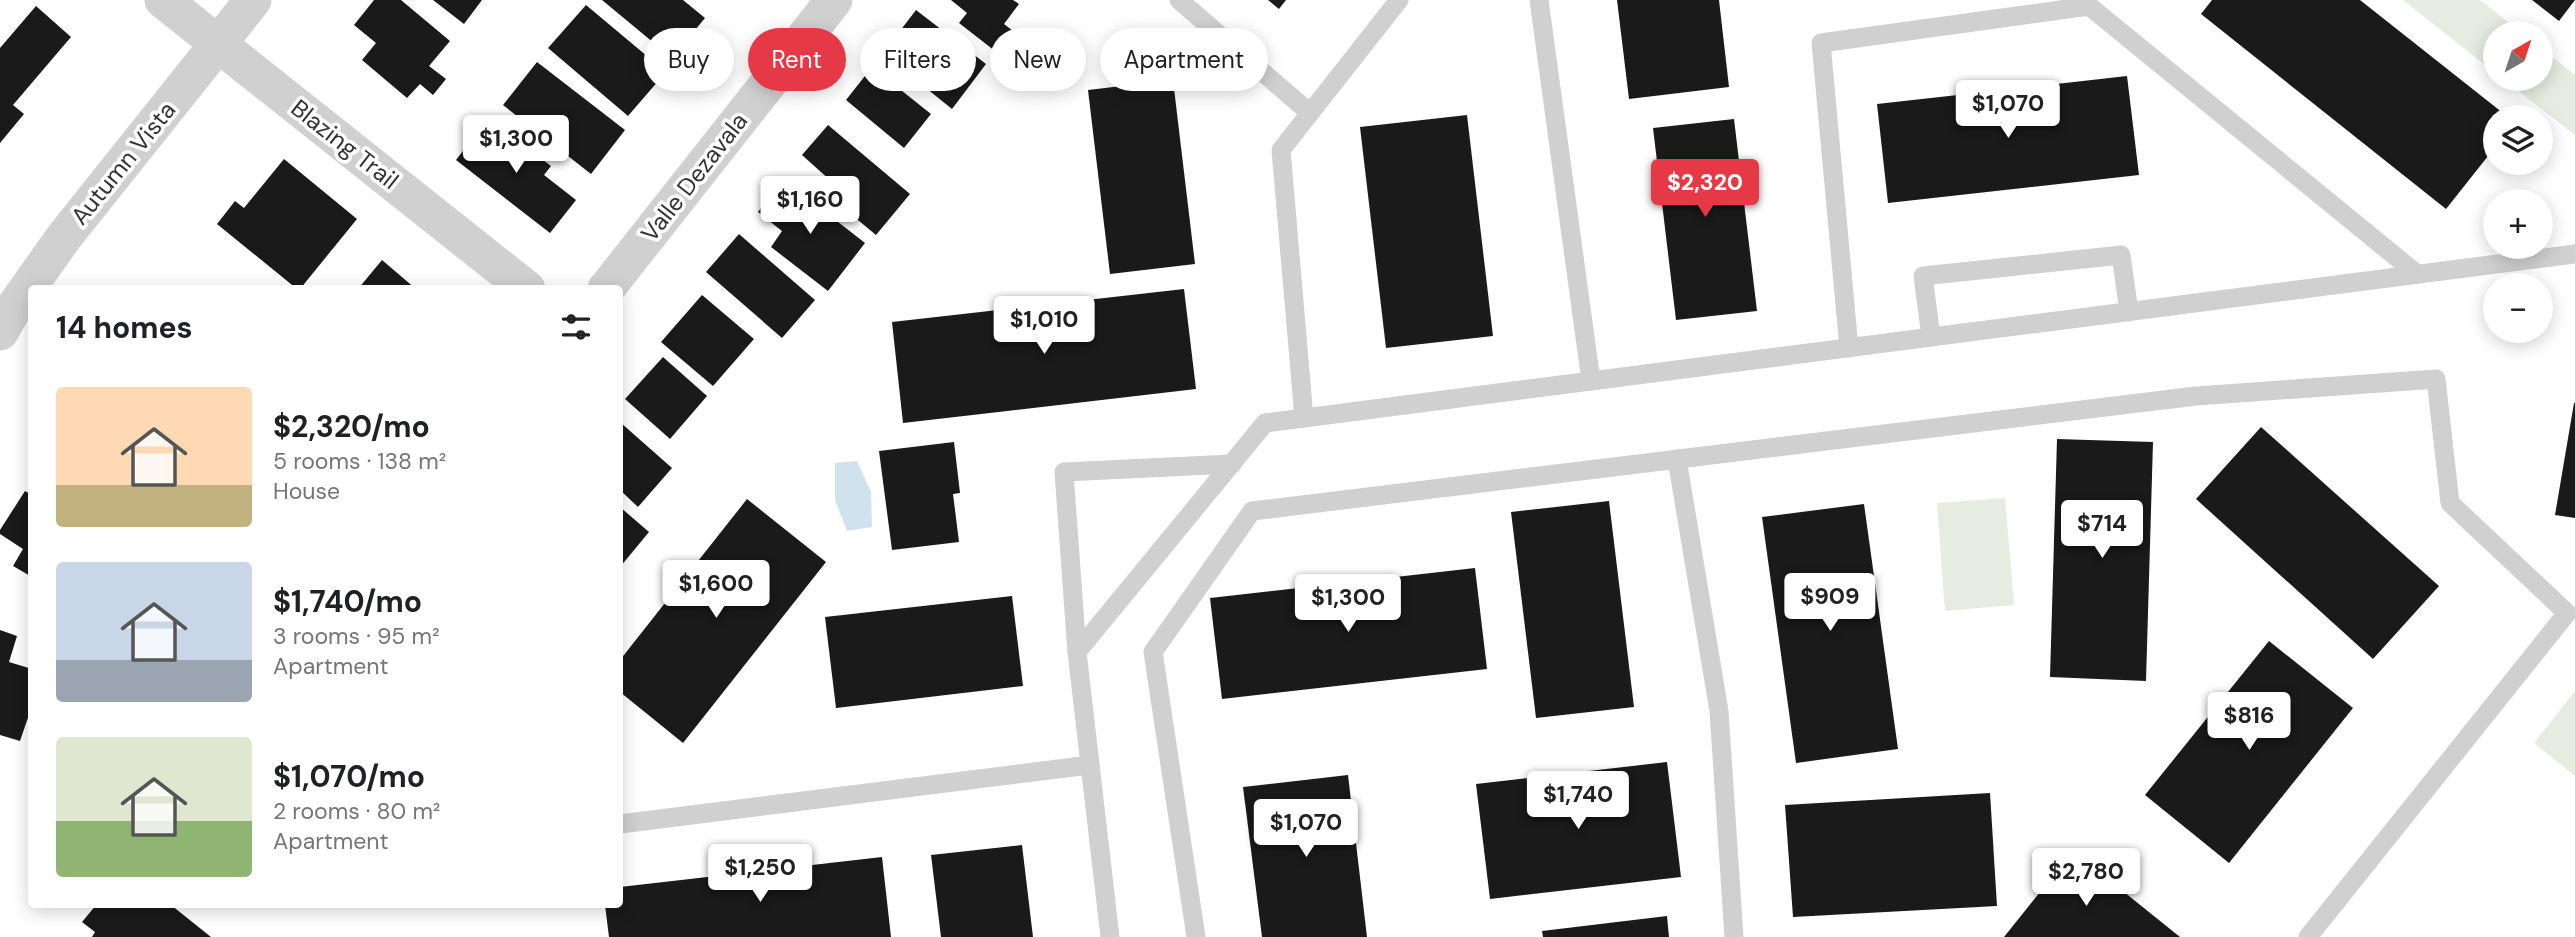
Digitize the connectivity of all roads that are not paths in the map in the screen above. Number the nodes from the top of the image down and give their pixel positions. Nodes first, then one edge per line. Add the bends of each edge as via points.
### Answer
1 (163, 0) edge
2 (253, 0) edge
3 (834, 0) edge
4 (1179, 0) edge
5 (1399, 0) edge
6 (1539, 0) edge
7 (2040, 6) edge
8 (218, 44) junction
9 (1310, 113) junction
10 (2575, 254) edge
11 (2417, 274) junction
12 (30, 285) edge
13 (522, 285) edge
14 (609, 285) edge
15 (28, 288) edge
16 (2129, 312) junction
17 (0, 332) edge
18 (1931, 337) junction
19 (1849, 348) junction
20 (1591, 381) junction
21 (1304, 418) junction
22 (1677, 459) junction
23 (1232, 464) junction
24 (1077, 652) junction
25 (1090, 765) junction
26 (623, 824) edge
27 (1110, 937) edge
28 (1196, 937) edge
29 (1734, 937) edge
30 (2308, 937) edge

1 - 8 street, Blazing Trail
2 - 8 street, Autumn Vista
3 - 14 street, Valle Dezavala
4 - 9 lane
5 - 9 lane
6 - 20 lane
7 - 11 lane via 2089,6
7 - 19 lane via 1821,43
8 - 12 street, Autumn Vista
8 - 13 street, Blazing Trail
9 - 21 lane via 1281,150
10 - 11 lane
11 - 16 lane
15 - 17 street, Autumn Vista
16 - 18 lane
16 - 18 lane via 2121,255 1923,276
18 - 19 lane
19 - 20 lane
20 - 21 lane
21 - 23 lane via 1265,423
22 - 28 lane via 1252,511 1153,652
22 - 29 lane via 1719,711
22 - 30 lane via 2196,396 2436,379 2450,503 2567,613
23 - 24 lane
23 - 24 lane via 1064,472
24 - 25 lane
25 - 26 lane
25 - 27 lane

